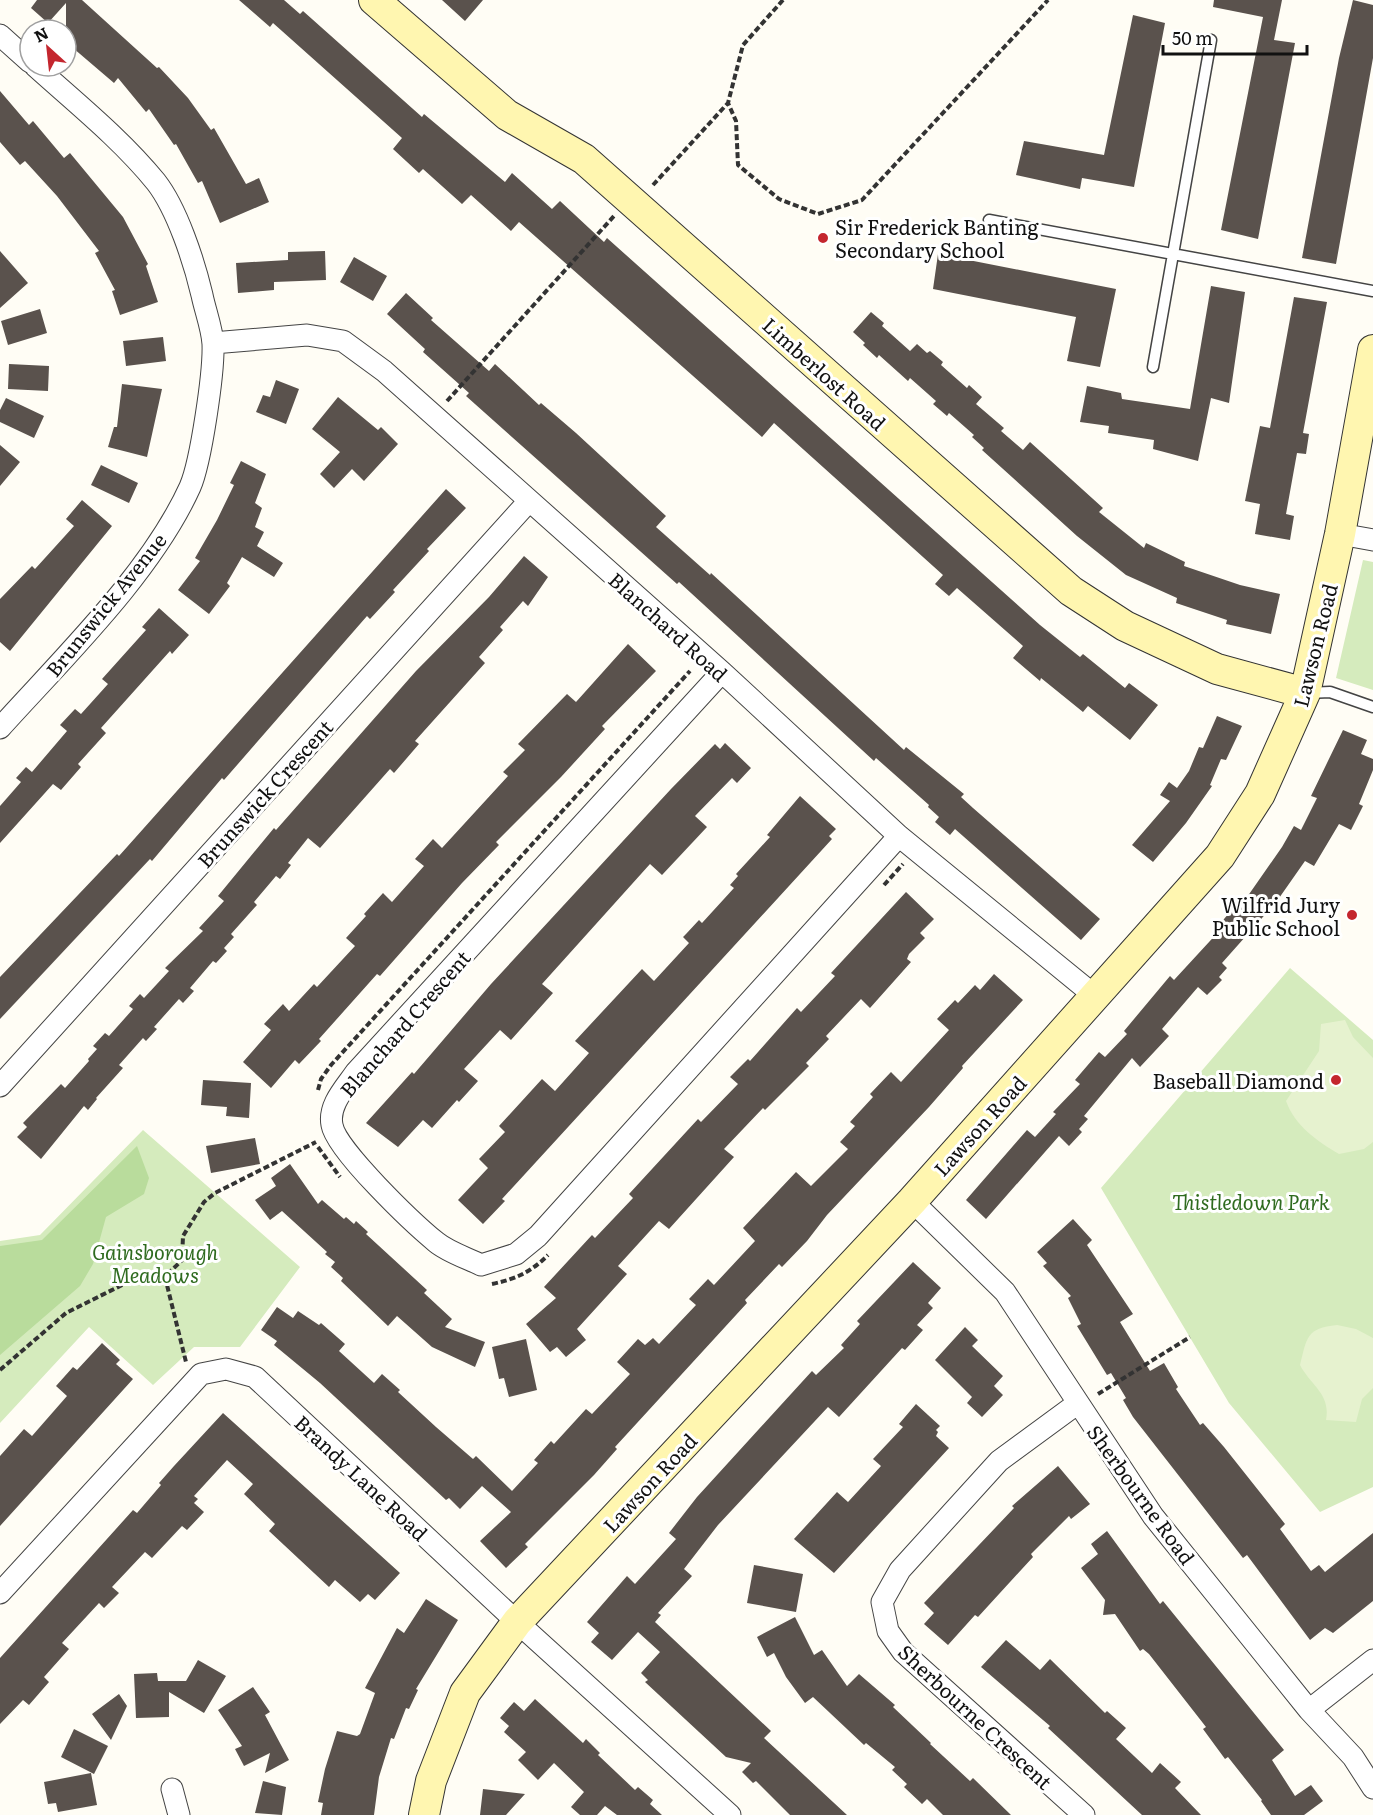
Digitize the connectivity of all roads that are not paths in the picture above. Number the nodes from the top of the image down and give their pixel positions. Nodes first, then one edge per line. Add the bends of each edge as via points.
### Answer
1 (385, 6) edge
2 (2, 39) edge
3 (1211, 40) dead end
4 (18, 52) edge
5 (48, 78) edge
6 (989, 220) dead end
7 (1172, 254) junction
8 (1373, 291) edge
9 (213, 343) junction
10 (1373, 350) edge
11 (1153, 367) dead end
12 (529, 501) junction
13 (1340, 534) junction
14 (1373, 540) edge
15 (722, 672) junction
16 (1305, 693) junction
17 (1373, 707) edge
18 (0, 728) edge
19 (899, 836) junction
20 (1095, 996) junction
21 (0, 1086) edge
22 (912, 1201) junction
23 (1078, 1403) junction
24 (0, 1593) edge
25 (517, 1622) junction
26 (1373, 1660) edge
27 (1309, 1710) junction
28 (1373, 1788) edge
29 (172, 1789) dead end
30 (179, 1815) edge
31 (424, 1815) edge
32 (730, 1815) edge
33 (1084, 1815) edge

1 - 16 street, Limberlost Road via 507,115 584,159 1071,591 1125,626 1217,669
2 - 4 street
3 - 7 lane
5 - 9 street, Brunswick Avenue via 124,147 157,184 180,229 199,282
6 - 7 lane
7 - 8 lane
7 - 11 lane
9 - 12 street, Blanchard Road via 307,335 344,341 384,371
9 - 18 street, Brunswick Avenue via 201,442 191,485 157,546
10 - 13 street, Lawson Road
12 - 15 street, Blanchard Road
12 - 21 street, Brunswick Crescent
13 - 14 street
13 - 16 street, Lawson Road
15 - 19 street, Blanchard Road
15 - 19 street, Blanchard Crescent via 356,1072 333,1106 332,1125 339,1142 437,1243 482,1265 516,1254 538,1236
16 - 17 lane via 1330,692
16 - 20 street, Lawson Road via 1260,794 1220,856
19 - 20 street, Blanchard Road
20 - 22 street, Lawson Road
22 - 23 street, Sherbourne Road via 1005,1292
22 - 25 street, Lawson Road
23 - 27 street, Sherbourne Road via 1153,1516
23 - 33 street, Sherbourne Crescent via 999,1461 900,1570 882,1602 888,1631 903,1653
24 - 25 street, Brandy Lane Road via 201,1374 226,1369 255,1377
25 - 31 street, Lawson Road via 465,1693 430,1781
25 - 32 street, Brandy Lane Road
26 - 27 street
27 - 28 street, Sherbourne Road via 1353,1757
29 - 30 street

